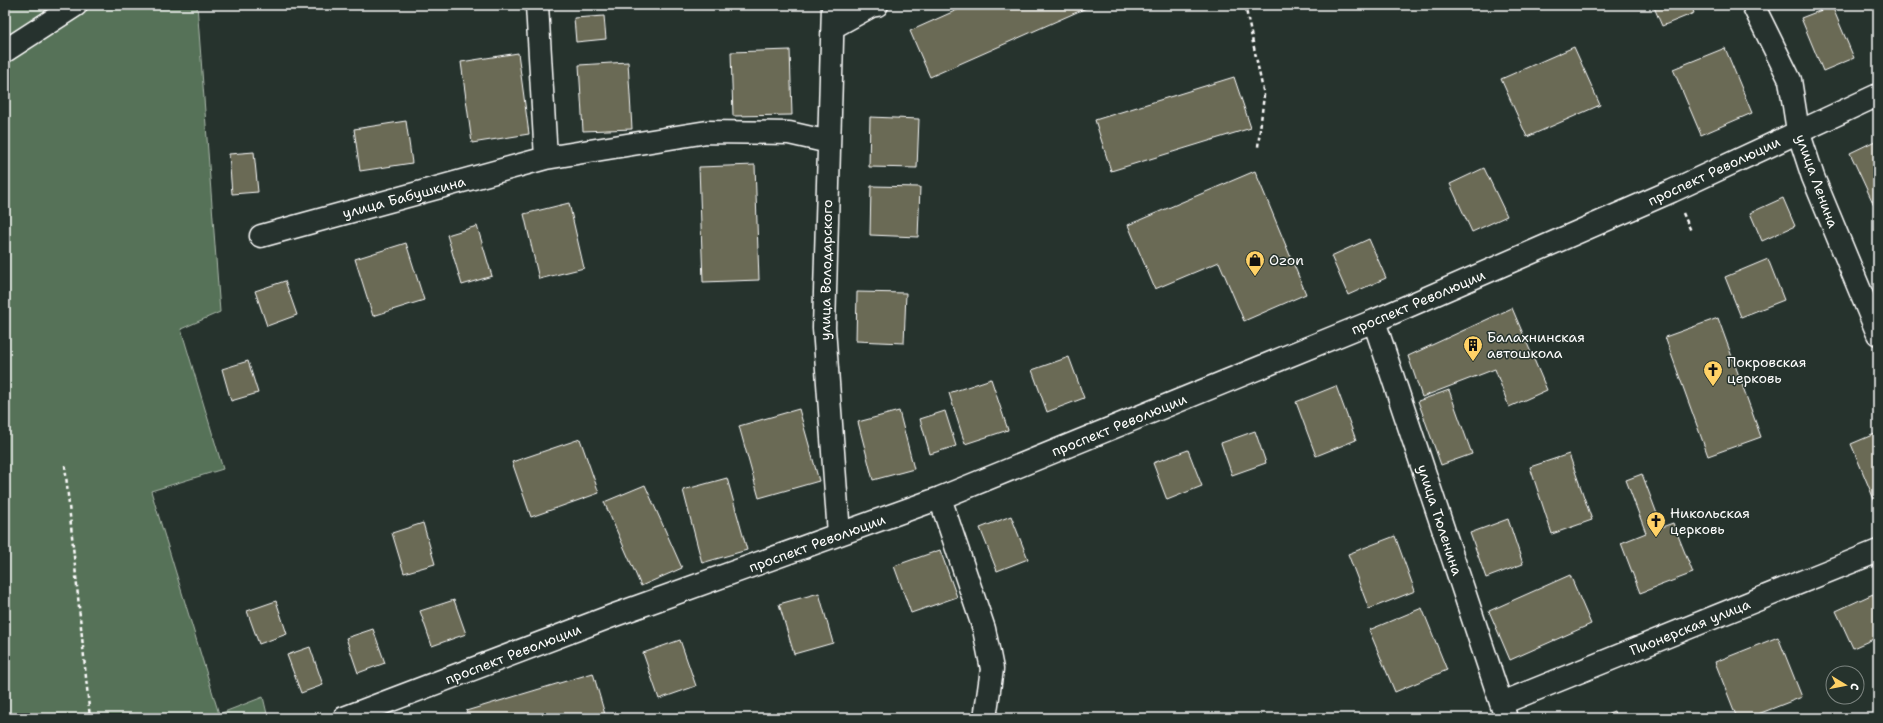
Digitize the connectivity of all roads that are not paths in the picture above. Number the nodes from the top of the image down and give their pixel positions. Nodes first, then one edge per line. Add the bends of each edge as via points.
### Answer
1 (76, 5) edge
2 (537, 5) edge
3 (834, 5) edge
4 (877, 5) edge
5 (1753, 5) edge
6 (833, 27) junction
7 (5, 51) edge
8 (1878, 95) edge
9 (1798, 131) junction
10 (829, 142) junction
11 (546, 158) junction
12 (261, 236) dead end
13 (1374, 321) junction
14 (1878, 334) edge
15 (940, 498) junction
16 (839, 534) junction
17 (1878, 551) edge
18 (1504, 710) edge
19 (344, 718) edge
20 (985, 718) edge

1 - 7 street
2 - 11 street
3 - 6 street, улица Володарского
4 - 6 street
5 - 9 street, улица Ленина via 1790,80
6 - 10 street, улица Володарского
8 - 9 street, проспект Революции
9 - 13 street, проспект Революции via 1590,228
9 - 14 street, улица Ленина via 1813,177
10 - 11 street, улица Бабушкина via 789,133 707,132
10 - 16 street, улица Володарского via 824,328
11 - 12 street, улица Бабушкина
13 - 15 street, проспект Революции
13 - 18 street, улица Тюленина
15 - 16 street, проспект Революции
15 - 20 street via 984,629 992,669
16 - 19 street, проспект Революции via 612,616
17 - 18 street, Пионерская улица

